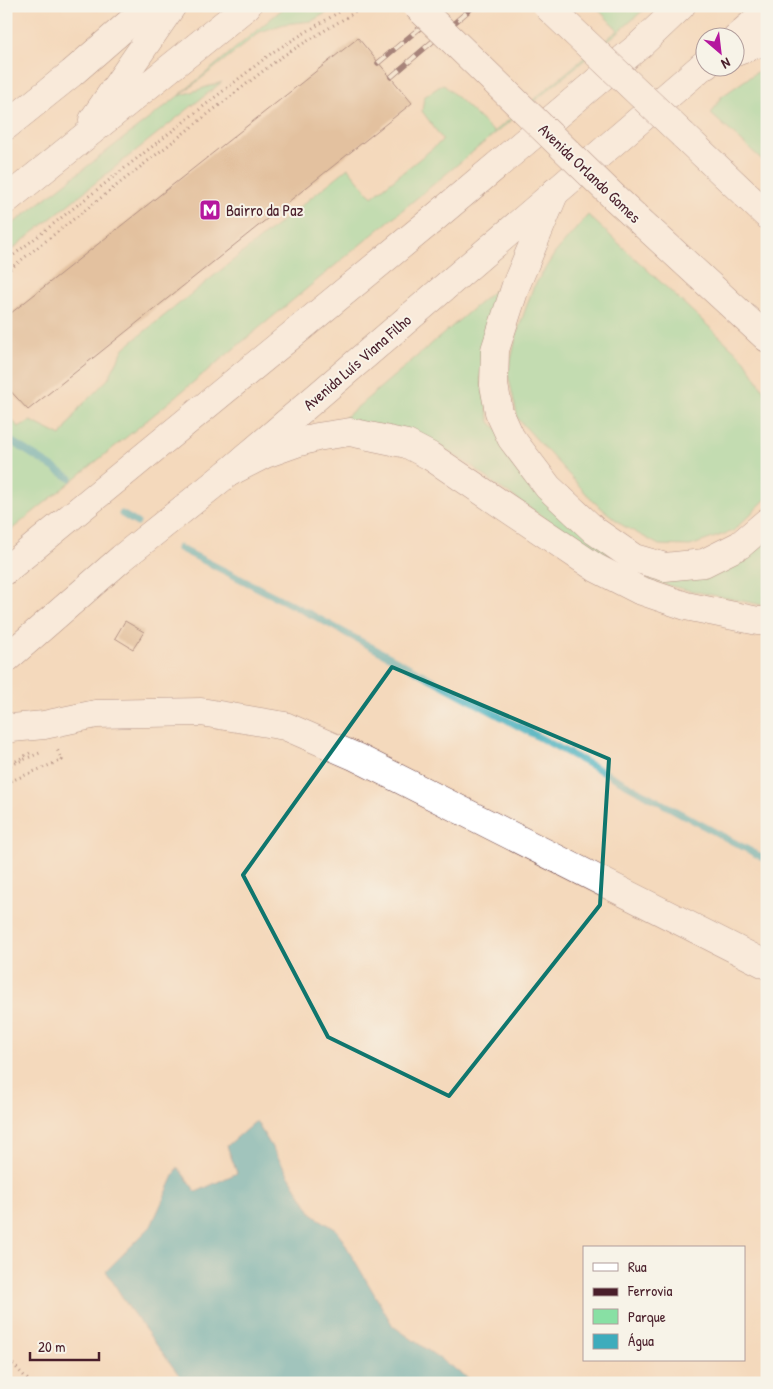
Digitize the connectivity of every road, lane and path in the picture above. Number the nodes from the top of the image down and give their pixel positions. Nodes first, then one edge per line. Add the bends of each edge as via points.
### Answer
1 (149, 6) edge
2 (172, 6) edge
3 (247, 6) edge
4 (349, 6) edge
5 (365, 6) edge
6 (417, 6) edge
7 (547, 6) edge
8 (681, 6) edge
9 (767, 11) edge
10 (746, 29) edge
11 (767, 40) edge
12 (746, 48) edge
13 (696, 72) edge
14 (6, 126) edge
15 (74, 146) junction
16 (555, 192) junction
17 (6, 200) edge
18 (767, 215) edge
19 (6, 261) edge
20 (6, 272) edge
21 (716, 291) junction
22 (767, 338) edge
23 (767, 359) edge
24 (224, 476) junction
25 (767, 522) edge
26 (6, 570) edge
27 (767, 621) edge
28 (6, 658) edge
29 (6, 726) edge
30 (38, 749) dead end
31 (6, 766) edge
32 (6, 783) edge
33 (767, 965) edge
34 (6, 1357) edge
35 (30, 1383) edge

1 - 14 main road
2 - 15 main road
3 - 15 main road
4 - 19 path via 273,52
5 - 20 path via 281,57
6 - 21 main road, Avenida Orlando Gomes, bridge
7 - 18 main road, bridge
8 - 26 main road via 640,45
9 - 10 main road
11 - 12 main road
13 - 16 main road, Avenida Luís Viana Filho
15 - 17 main road
16 - 24 main road, Avenida Luís Viana Filho
16 - 25 main road via 516,286 495,350 494,385 500,412 511,438 548,487 594,531 634,558 665,567 704,562 740,545
21 - 22 main road, Avenida Orlando Gomes
21 - 23 main road
24 - 27 main road via 265,454 317,437 350,432 407,444 430,456 596,568 639,590 686,606
24 - 28 main road, Avenida Luís Viana Filho
29 - 33 main road via 44,724 96,714 200,712 285,726 356,757
30 - 31 path
31 - 32 path via 56,746 62,760
34 - 35 path

